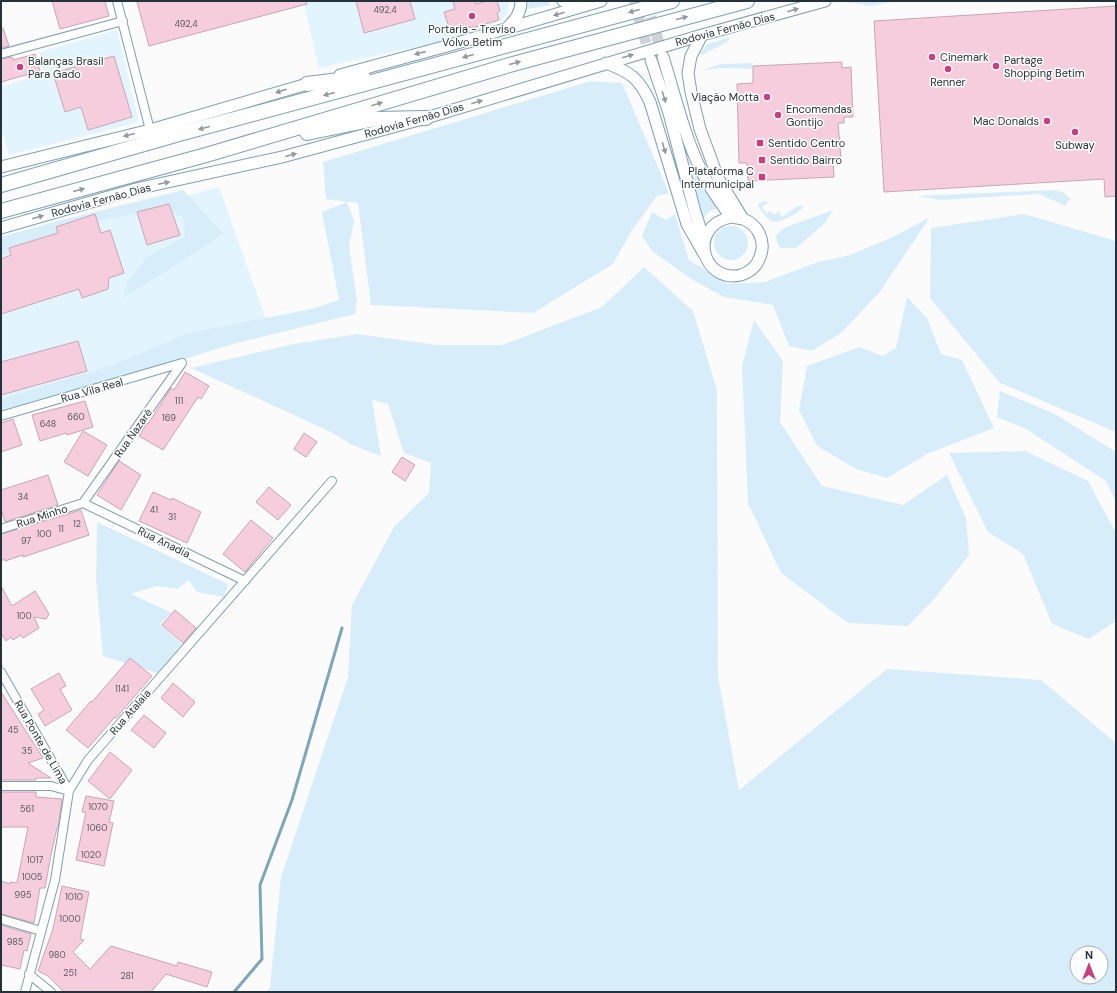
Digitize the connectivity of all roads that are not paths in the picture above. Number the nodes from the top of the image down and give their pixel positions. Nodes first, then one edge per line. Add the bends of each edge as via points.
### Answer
1 (117, 1) edge
2 (521, 1) edge
3 (563, 1) edge
4 (672, 1) edge
5 (747, 1) edge
6 (825, 1) edge
7 (599, 2) edge
8 (123, 21) junction
9 (506, 29) junction
10 (702, 35) junction
11 (1, 54) edge
12 (663, 57) tunnel mouth
13 (651, 60) tunnel mouth
14 (606, 63) junction
15 (411, 72) junction
16 (307, 84) junction
17 (426, 118) junction
18 (150, 130) junction
19 (202, 156) junction
20 (1, 167) edge
21 (1, 185) edge
22 (1, 211) edge
23 (737, 218) junction
24 (1, 228) edge
25 (704, 240) junction
26 (705, 256) junction
27 (182, 363) joint
28 (1, 416) edge
29 (332, 481) dead end
30 (83, 503) junction
31 (1, 529) edge
32 (245, 581) junction
33 (1, 672) edge
34 (1, 786) edge
35 (69, 791) junction
36 (1, 919) edge
37 (41, 931) junction
38 (29, 974) junction
39 (25, 992) edge
40 (50, 992) edge

1 - 8 street
2 - 9 main road via 516,19
3 - 7 main road
4 -> 15 highway
19 -> 5 highway, Rodovia Fernão Dias via 513,64
10 -> 6 main road, Rodovia Fernão Dias
7 -> 9 main road
8 - 11 street
8 - 18 street
9 -> 16 main road
14 -> 10 main road, Rodovia Fernão Dias
10 - 23 main road via 691,56 688,73 692,98 718,178
12 - 23 main road via 700,168 714,194
13 -> 25 main road via 669,113
17 -> 14 main road, Rodovia Fernão Dias
14 -> 26 main road via 632,75 645,90 687,224
15 - 16 highway
15 -> 21 highway
16 -> 18 main road
17 - 19 highway via 375,119
24 -> 17 main road, Rodovia Fernão Dias via 136,189 282,157
18 -> 20 main road
22 -> 19 highway, Rodovia Fernão Dias
23 - 25 main road via 722,219 714,224
23 - 26 main road via 754,226 762,240 760,258 751,270 736,276 726,275 710,265
25 - 26 main road
27 - 28 street, Rua Vila Real
27 - 30 street, Rua Nazaré
29 - 32 street, Rua Atalaia
30 - 31 street, Rua Minho
30 - 32 street, Rua Anadia
32 - 35 street, Rua Atalaia via 88,760
33 - 35 street, Rua Ponte de Lima
34 - 35 street via 51,786
35 - 37 street, Rua Atalaia via 55,880
36 - 37 street
37 - 38 street, Rua Atalaia
38 - 39 street, Rua Atalaia
38 - 40 street

